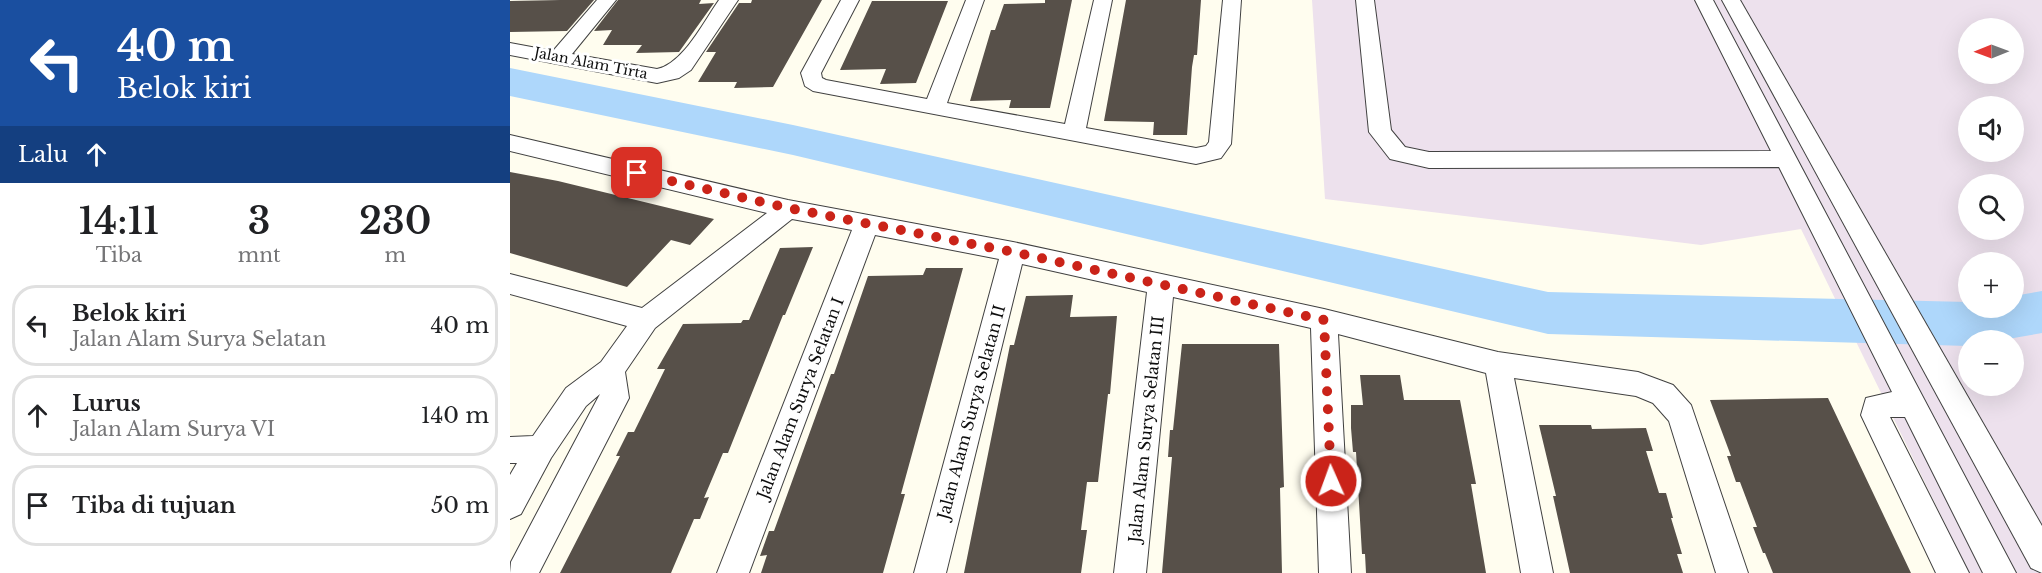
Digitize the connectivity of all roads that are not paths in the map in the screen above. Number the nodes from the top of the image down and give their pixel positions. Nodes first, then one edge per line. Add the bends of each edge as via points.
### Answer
1 (607, 0) edge
2 (729, 0) edge
3 (850, 0) edge
4 (975, 0) edge
5 (1103, 0) edge
6 (1232, 0) edge
7 (1365, 0) edge
8 (1704, 0) edge
9 (1731, 0) edge
10 (510, 49) edge
11 (560, 57) junction
12 (935, 107) junction
13 (1074, 133) junction
14 (510, 142) edge
15 (1785, 159) junction
16 (788, 208) junction
17 (867, 223) junction
18 (1013, 252) junction
19 (510, 284) edge
20 (1161, 285) junction
21 (646, 320) junction
22 (1324, 320) junction
23 (1498, 364) junction
24 (611, 370) junction
25 (1912, 405) junction
26 (540, 449) junction
27 (510, 450) edge
28 (510, 504) edge
29 (2042, 557) edge
30 (522, 573) edge
31 (733, 573) edge
32 (930, 573) edge
33 (1130, 573) edge
34 (1335, 573) edge
35 (1537, 573) edge
36 (1732, 573) edge
37 (1953, 573) edge
38 (2000, 573) edge

1 - 11 street
2 - 11 street, Jalan Alam Tirta via 684,65 672,73 657,76
3 - 12 street via 811,73 813,81 820,86
4 - 12 street
5 - 13 street
6 - 13 street via 1220,144 1214,152 1196,156
7 - 15 street via 1380,132 1398,153 1429,160
8 - 15 street
9 - 29 street
10 - 11 street, Jalan Alam Tirta
12 - 13 street
14 - 16 street
15 - 25 street
16 - 17 street
16 - 21 street
17 - 18 street
17 - 31 street, Jalan Alam Surya Selatan I
18 - 20 street
18 - 32 street, Jalan Alam Surya Selatan II
19 - 21 street
20 - 22 street
20 - 33 street, Jalan Alam Surya Selatan III
21 - 24 street
22 - 23 street
22 - 34 street
23 - 35 street
23 - 36 street via 1638,384 1663,394 1680,414
24 - 26 street via 576,397
24 - 30 street via 615,398
25 - 37 street via 1886,404 1876,407 1875,415
25 - 38 street
26 - 27 street
26 - 28 street

